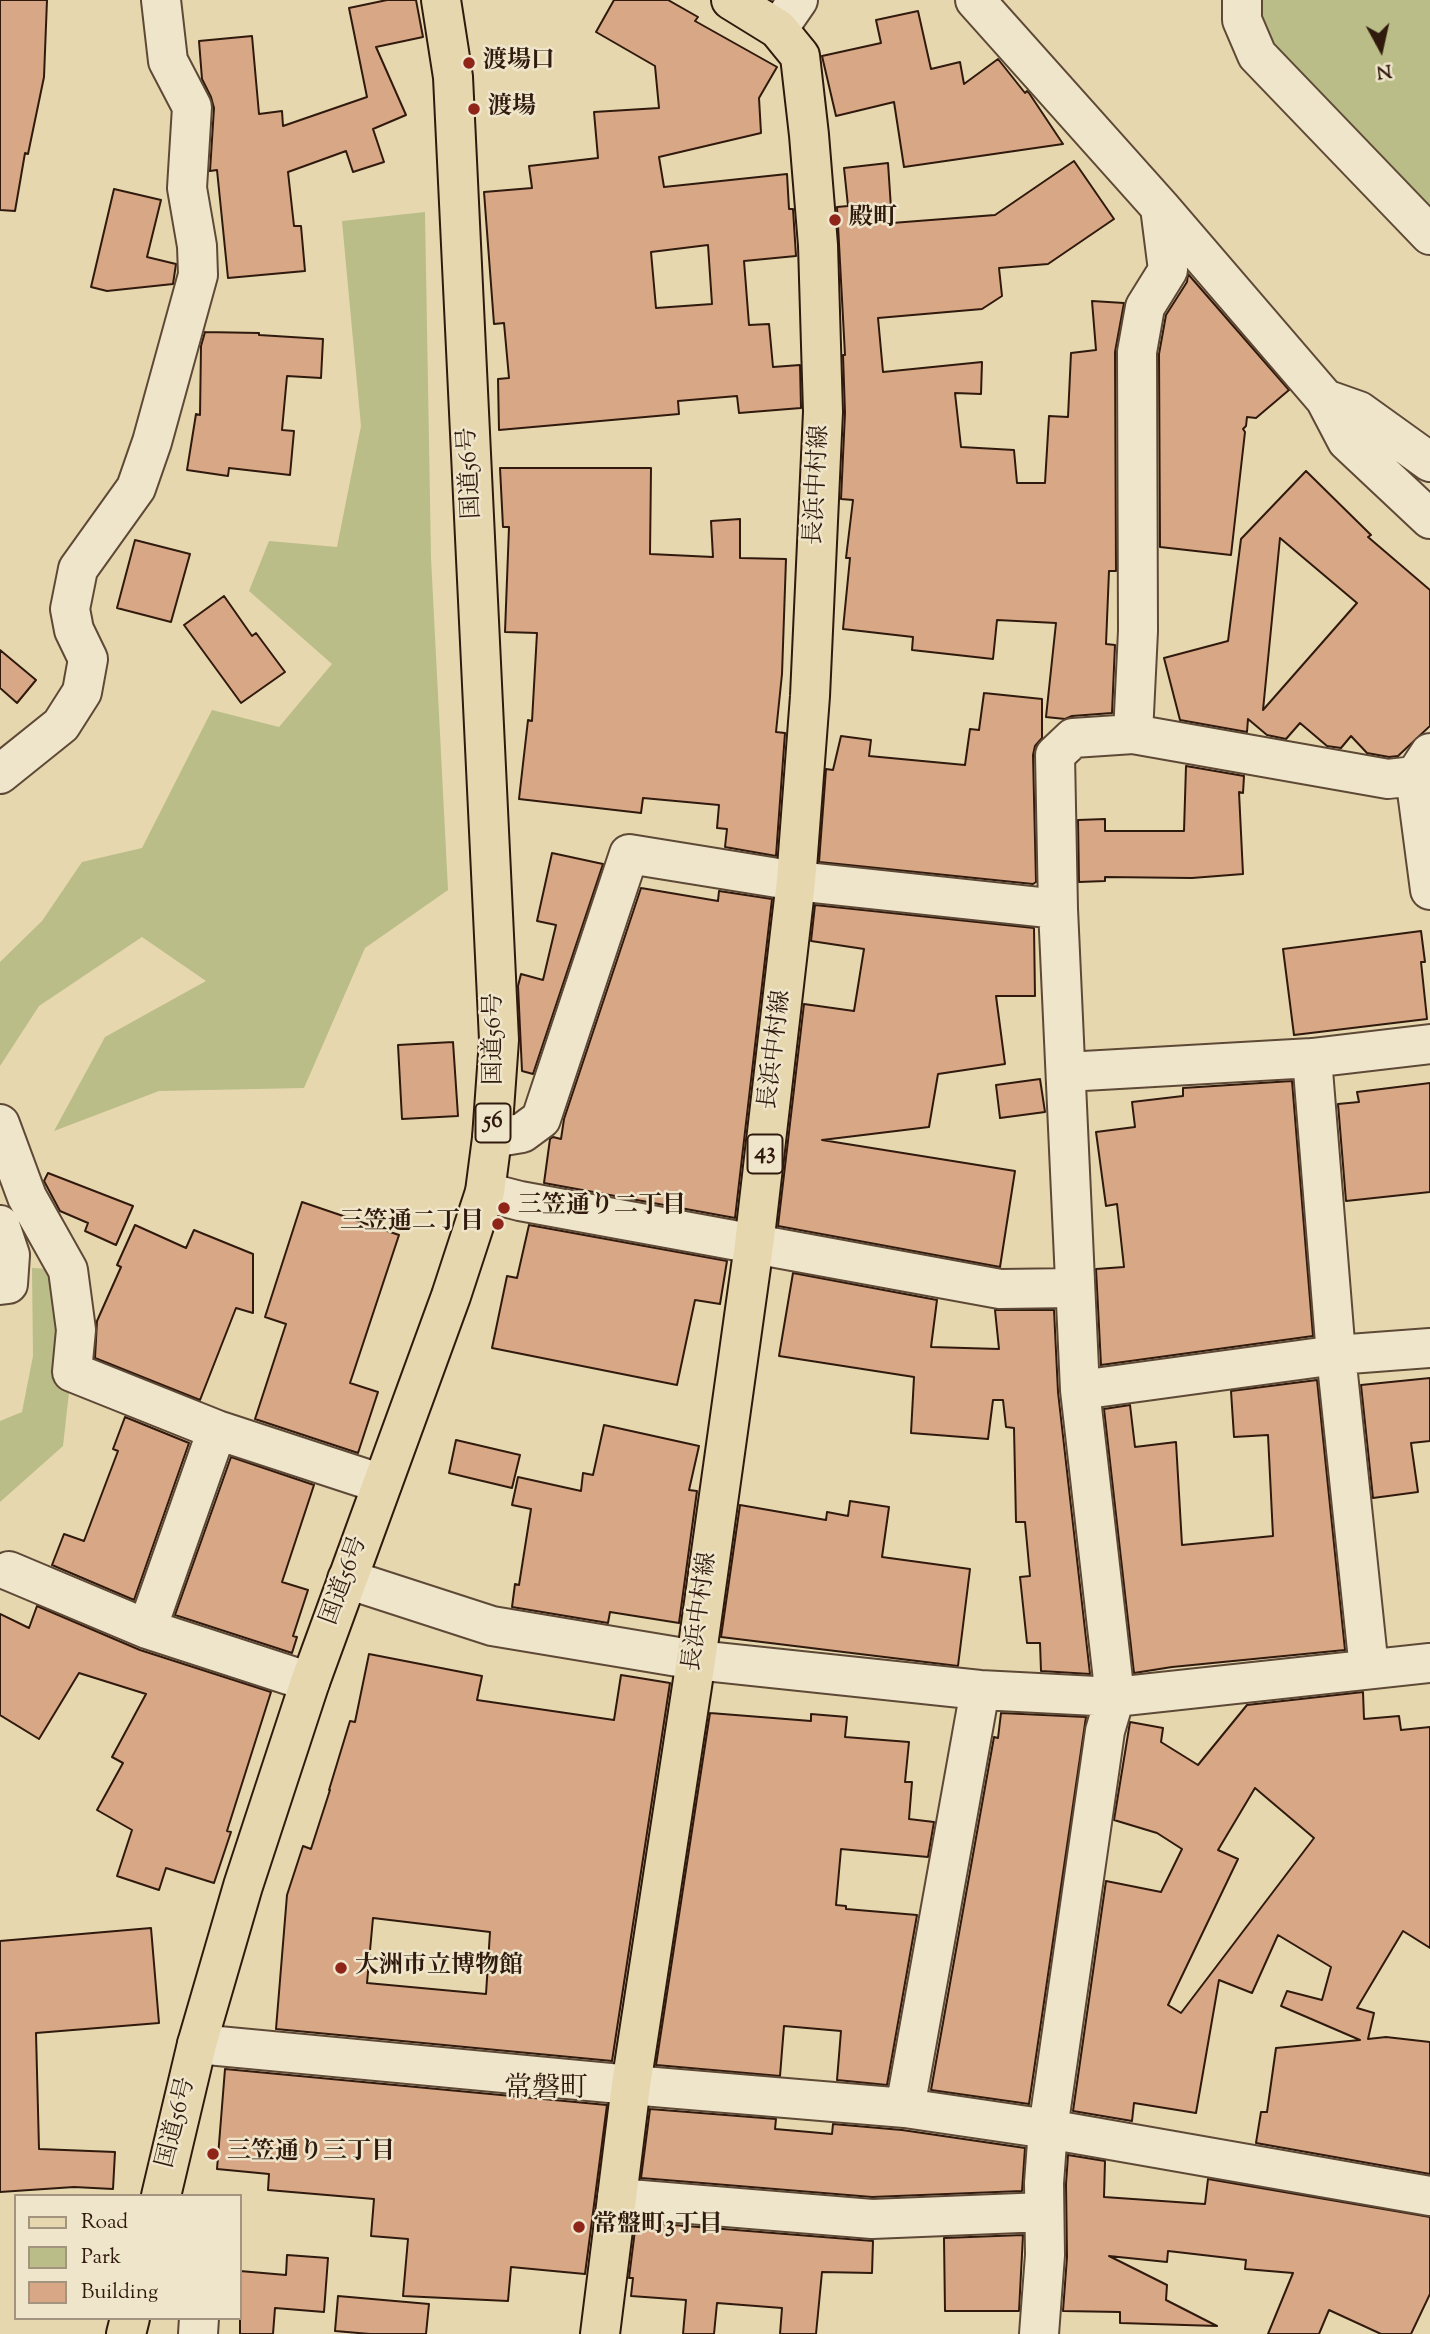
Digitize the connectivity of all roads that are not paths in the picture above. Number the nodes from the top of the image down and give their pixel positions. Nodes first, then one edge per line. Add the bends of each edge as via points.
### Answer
1 (161, 0) edge
2 (441, 0) edge
3 (731, 0) edge
4 (975, 0) edge
5 (1242, 0) edge
6 (788, 14) edge
7 (1160, 207) junction
8 (1430, 235) edge
9 (1325, 399) junction
10 (1430, 462) edge
11 (1430, 519) edge
12 (1133, 734) junction
13 (1422, 765) edge
14 (0, 774) edge
15 (796, 881) junction
16 (1430, 890) edge
17 (1058, 909) junction
18 (1430, 1044) edge
19 (1312, 1058) junction
20 (1066, 1072) junction
21 (0, 1124) edge
22 (492, 1138) junction
23 (485, 1192) junction
24 (0, 1225) edge
25 (754, 1245) junction
26 (0, 1285) edge
27 (1074, 1288) junction
28 (1430, 1349) edge
29 (1336, 1354) junction
30 (1080, 1390) junction
31 (216, 1430) junction
32 (382, 1484) junction
33 (9, 1571) dead end
34 (347, 1579) junction
35 (146, 1629) junction
36 (696, 1660) junction
37 (1430, 1663) edge
38 (1368, 1669) junction
39 (310, 1682) junction
40 (979, 1690) junction
41 (1115, 1697) junction
42 (197, 2044) junction
43 (631, 2085) junction
44 (905, 2108) junction
45 (1048, 2129) junction
46 (170, 2187) edge
47 (1430, 2196) edge
48 (617, 2198) junction
49 (1044, 2212) junction
50 (600, 2334) edge
51 (1039, 2334) edge

1 - 14 street via 167,61 192,107 187,188 198,275 136,488 78,569 71,609 74,631 88,659 82,692 61,725
2 - 22 main road, 国道56号 / 56 via 453,77 499,1040
3 - 6 main road, 長浜中村線 / 43
4 - 7 street
5 - 8 street via 1242,20 1257,55
6 - 15 main road, 長浜中村線 / 43 via 805,95 818,245 823,412
7 - 9 street
7 - 12 street via 1168,270 1145,307 1137,352 1138,631
9 - 10 street via 1359,411
9 - 11 street via 1347,441
12 - 13 street via 1388,779
12 - 17 street via 1073,738 1055,755
13 - 16 street
15 - 17 street
15 - 22 street via 629,855 541,1119 522,1133
15 - 25 main road, 長浜中村線 / 43
17 - 20 street
18 - 19 street
19 - 20 street
19 - 29 street
20 - 27 street
21 - 31 street via 27,1197 68,1270 76,1330 72,1372
22 - 23 main road, 国道56号 / 56
23 - 25 street
23 - 32 main road, 国道56号 / 56
24 - 26 street via 10,1255 8,1283
25 - 27 street via 1000,1289
25 - 36 main road, 長浜中村線 / 43
27 - 30 street
28 - 29 street
29 - 30 street
29 - 38 street
30 - 41 street
31 - 32 street
31 - 35 street
32 - 34 main road, 国道56号 / 56
33 - 35 street
34 - 36 street via 492,1626
34 - 39 main road, 国道56号 / 56
35 - 39 street
36 - 40 street
36 - 43 main road, 長浜中村線 / 43
37 - 38 street
38 - 41 street
39 - 42 main road, 国道56号 / 56
40 - 41 street
40 - 44 street
41 - 45 street via 1105,1731
42 - 43 street
42 - 46 main road, 国道56号 / 56
43 - 44 street
43 - 48 main road, 長浜中村線 / 43
44 - 45 street
45 - 47 street
45 - 49 street
48 - 49 street via 872,2219
48 - 50 main road, 長浜中村線 / 43
49 - 51 street

